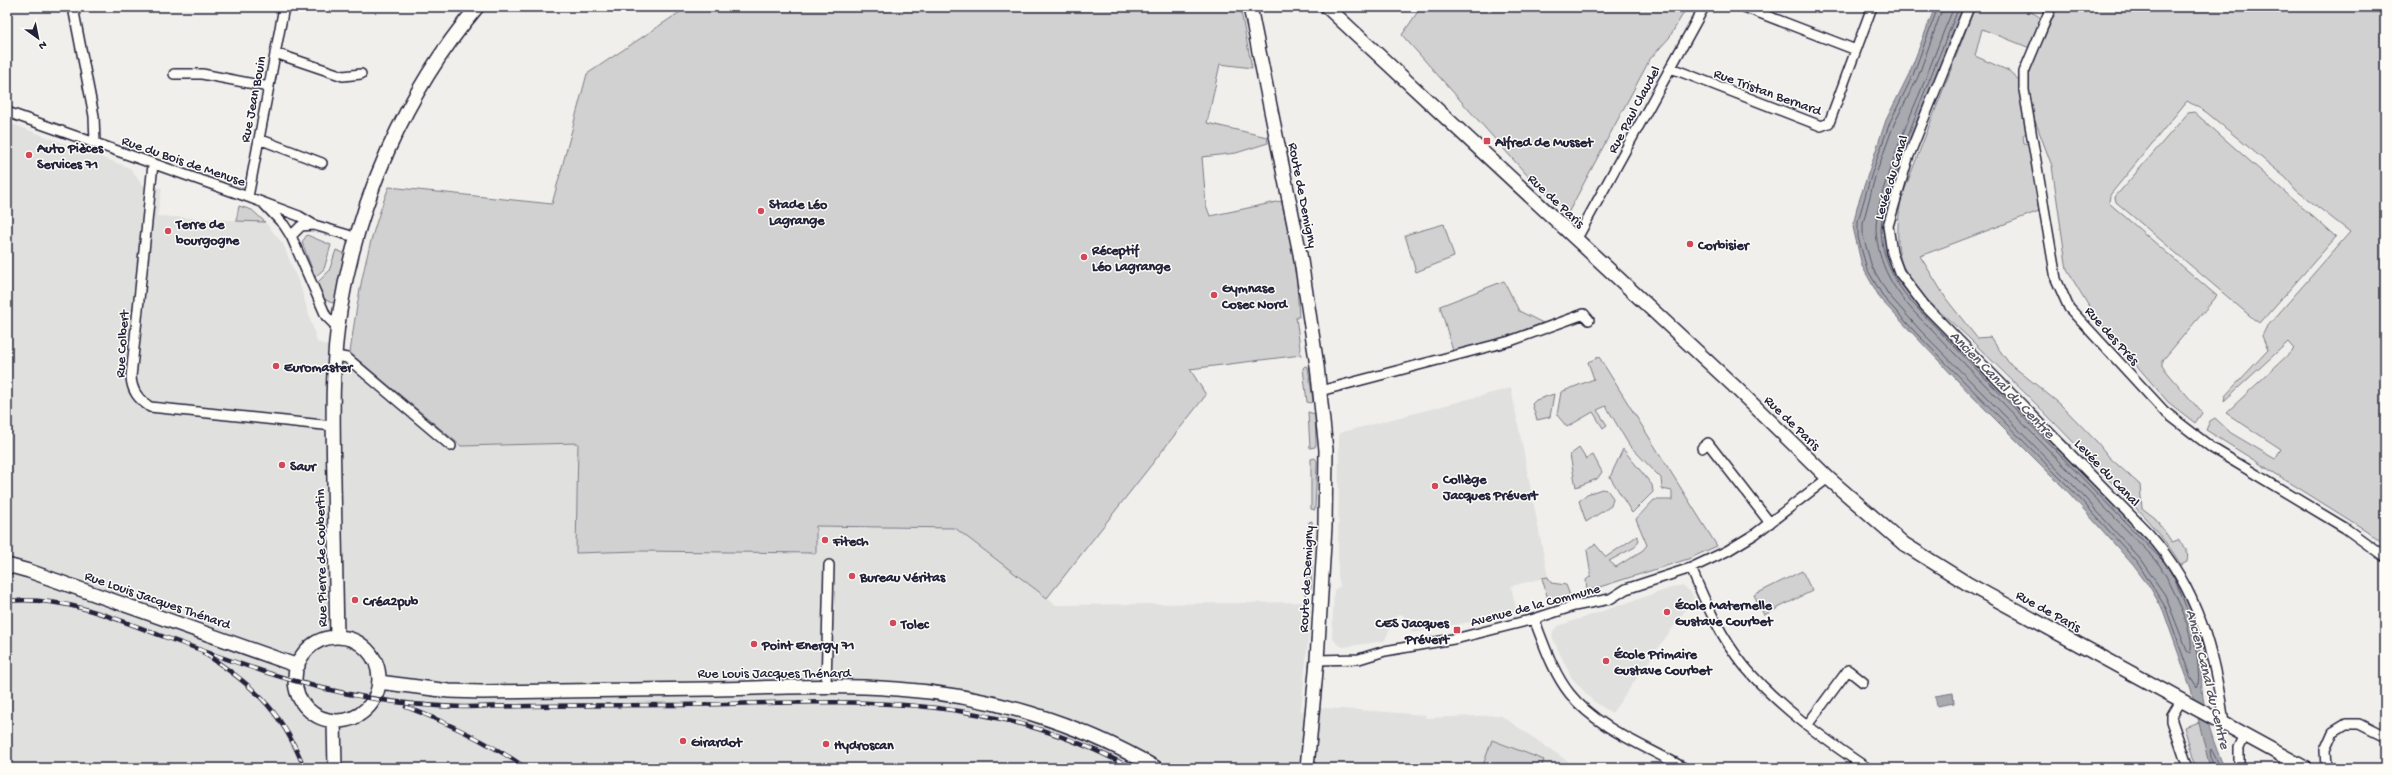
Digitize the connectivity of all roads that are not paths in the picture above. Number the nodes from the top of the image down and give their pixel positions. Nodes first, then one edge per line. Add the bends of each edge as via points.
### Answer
1 (73, 7) edge
2 (284, 7) edge
3 (477, 7) edge
4 (1250, 7) edge
5 (1327, 7) edge
6 (1704, 7) edge
7 (1744, 7) edge
8 (1872, 7) edge
9 (1969, 7) edge
10 (2049, 12) dead end
11 (1856, 50) junction
12 (275, 53) junction
13 (1671, 68) junction
14 (174, 74) dead end
15 (361, 74) dead end
16 (269, 87) junction
17 (7, 112) edge
18 (259, 139) junction
19 (95, 143) junction
20 (322, 163) dead end
21 (154, 164) junction
22 (248, 197) junction
23 (261, 202) junction
24 (314, 225) junction
25 (353, 232) junction
26 (291, 236) junction
27 (1576, 240) junction
28 (1589, 320) dead end
29 (338, 328) junction
30 (336, 356) junction
31 (1320, 391) junction
32 (333, 426) junction
33 (451, 446) dead end
34 (1702, 448) dead end
35 (1828, 478) junction
36 (1770, 523) junction
37 (2385, 558) edge
38 (829, 564) dead end
39 (7, 565) edge
40 (1691, 568) junction
41 (1534, 619) junction
42 (337, 638) junction
43 (1317, 660) junction
44 (298, 666) junction
45 (379, 682) junction
46 (1863, 682) dead end
47 (826, 687) junction
48 (2182, 701) junction
49 (334, 721) junction
50 (2219, 721) junction
51 (1808, 724) junction
52 (2245, 735) junction
53 (2385, 737) edge
54 (1856, 765) edge
55 (335, 768) edge
56 (1156, 768) edge
57 (1307, 768) edge
58 (1684, 768) edge
59 (1867, 768) edge
60 (2188, 768) edge
61 (2239, 768) edge
62 (2305, 768) edge
63 (2326, 768) edge

1 - 19 street via 94,116
2 - 12 street, Rue Jean Bouin
3 - 25 main road, Rue Pierre de Coubertin via 428,75 398,128
4 - 31 main road, Route de Demigny via 1300,254
5 - 27 main road, Rue de Paris
6 - 13 street, Rue Paul Claudel
7 - 11 street
8 - 11 street, Rue Tristan Bernard
9 - 50 street, Levée du Canal via 1908,158 1888,226 1892,253 1899,272 1925,306 2149,534 2172,561 2190,592 2206,634 2219,684
10 - 37 street, Rue des Prés via 2024,72 2024,90 2056,279 2069,308 2164,410 2212,448 2345,528
11 - 13 street, Rue Tristan Bernard via 1829,123 1821,126
12 - 15 street via 343,76
12 - 16 street, Rue Jean Bouin
13 - 27 street, Rue Paul Claudel
14 - 16 street via 202,74
16 - 18 street, Rue Jean Bouin
17 - 19 street, Rue du Bois de Menuse
18 - 20 street
18 - 22 street, Rue Jean Bouin
19 - 21 street, Rue du Bois de Menuse
21 - 22 street, Rue du Bois de Menuse
21 - 32 street, Rue Colbert via 131,377 135,393 141,401 150,406
22 - 23 street, Rue du Bois de Menuse
23 - 24 street, Rue du Bois de Menuse via 299,216
23 - 26 street, Rue du Bois de Menuse via 284,225
24 - 25 street, Rue du Bois de Menuse
24 - 26 street via 301,226
25 - 29 main road, Rue Pierre de Coubertin via 353,254
26 - 29 street, Rue du Bois de Menuse via 326,316
27 - 35 main road, Rue de Paris via 1734,386
28 - 31 street via 1584,314 1510,341
29 - 30 main road, Rue Pierre de Coubertin
30 - 32 main road, Rue Pierre de Coubertin
30 - 33 street via 347,358
31 - 43 main road, Route de Demigny via 1326,450 1325,526
32 - 42 main road, Rue Pierre de Coubertin
34 - 36 street via 1708,443
35 - 36 street, Avenue de la Commune
35 - 48 main road, Rue de Paris via 1886,529 1926,558
36 - 40 street, Avenue de la Commune via 1727,551
38 - 47 street
39 - 44 main road, Rue Louis Jacques Thénard
40 - 41 street, Avenue de la Commune via 1626,589 1602,602 1574,606
40 - 51 street via 1719,628 1745,666 1771,694
41 - 43 street, Avenue de la Commune via 1459,638 1385,651 1359,659
41 - 58 street via 1561,680 1579,704 1608,726
42 - 44 main road via 317,642 302,656
42 - 45 main road via 357,642 366,649 378,670
43 - 57 main road, Route de Demigny
44 - 49 main road via 295,680 297,693 303,704 322,719
45 - 47 main road, Rue Louis Jacques Thénard via 449,691 482,692
45 - 49 main road via 374,700 367,709 346,720
46 - 51 street via 1848,670
47 - 56 main road, Rue Louis Jacques Thénard via 897,689 967,697 1027,712 1095,736
48 - 50 main road, Rue de Paris
48 - 60 street via 2172,716 2172,721
49 - 55 main road
50 - 52 main road, Rue de Paris
51 - 54 street
52 - 61 street via 2239,748
52 - 62 main road, Rue de Paris
53 - 63 street via 2359,724 2346,724 2333,732 2325,750
54 - 59 street

